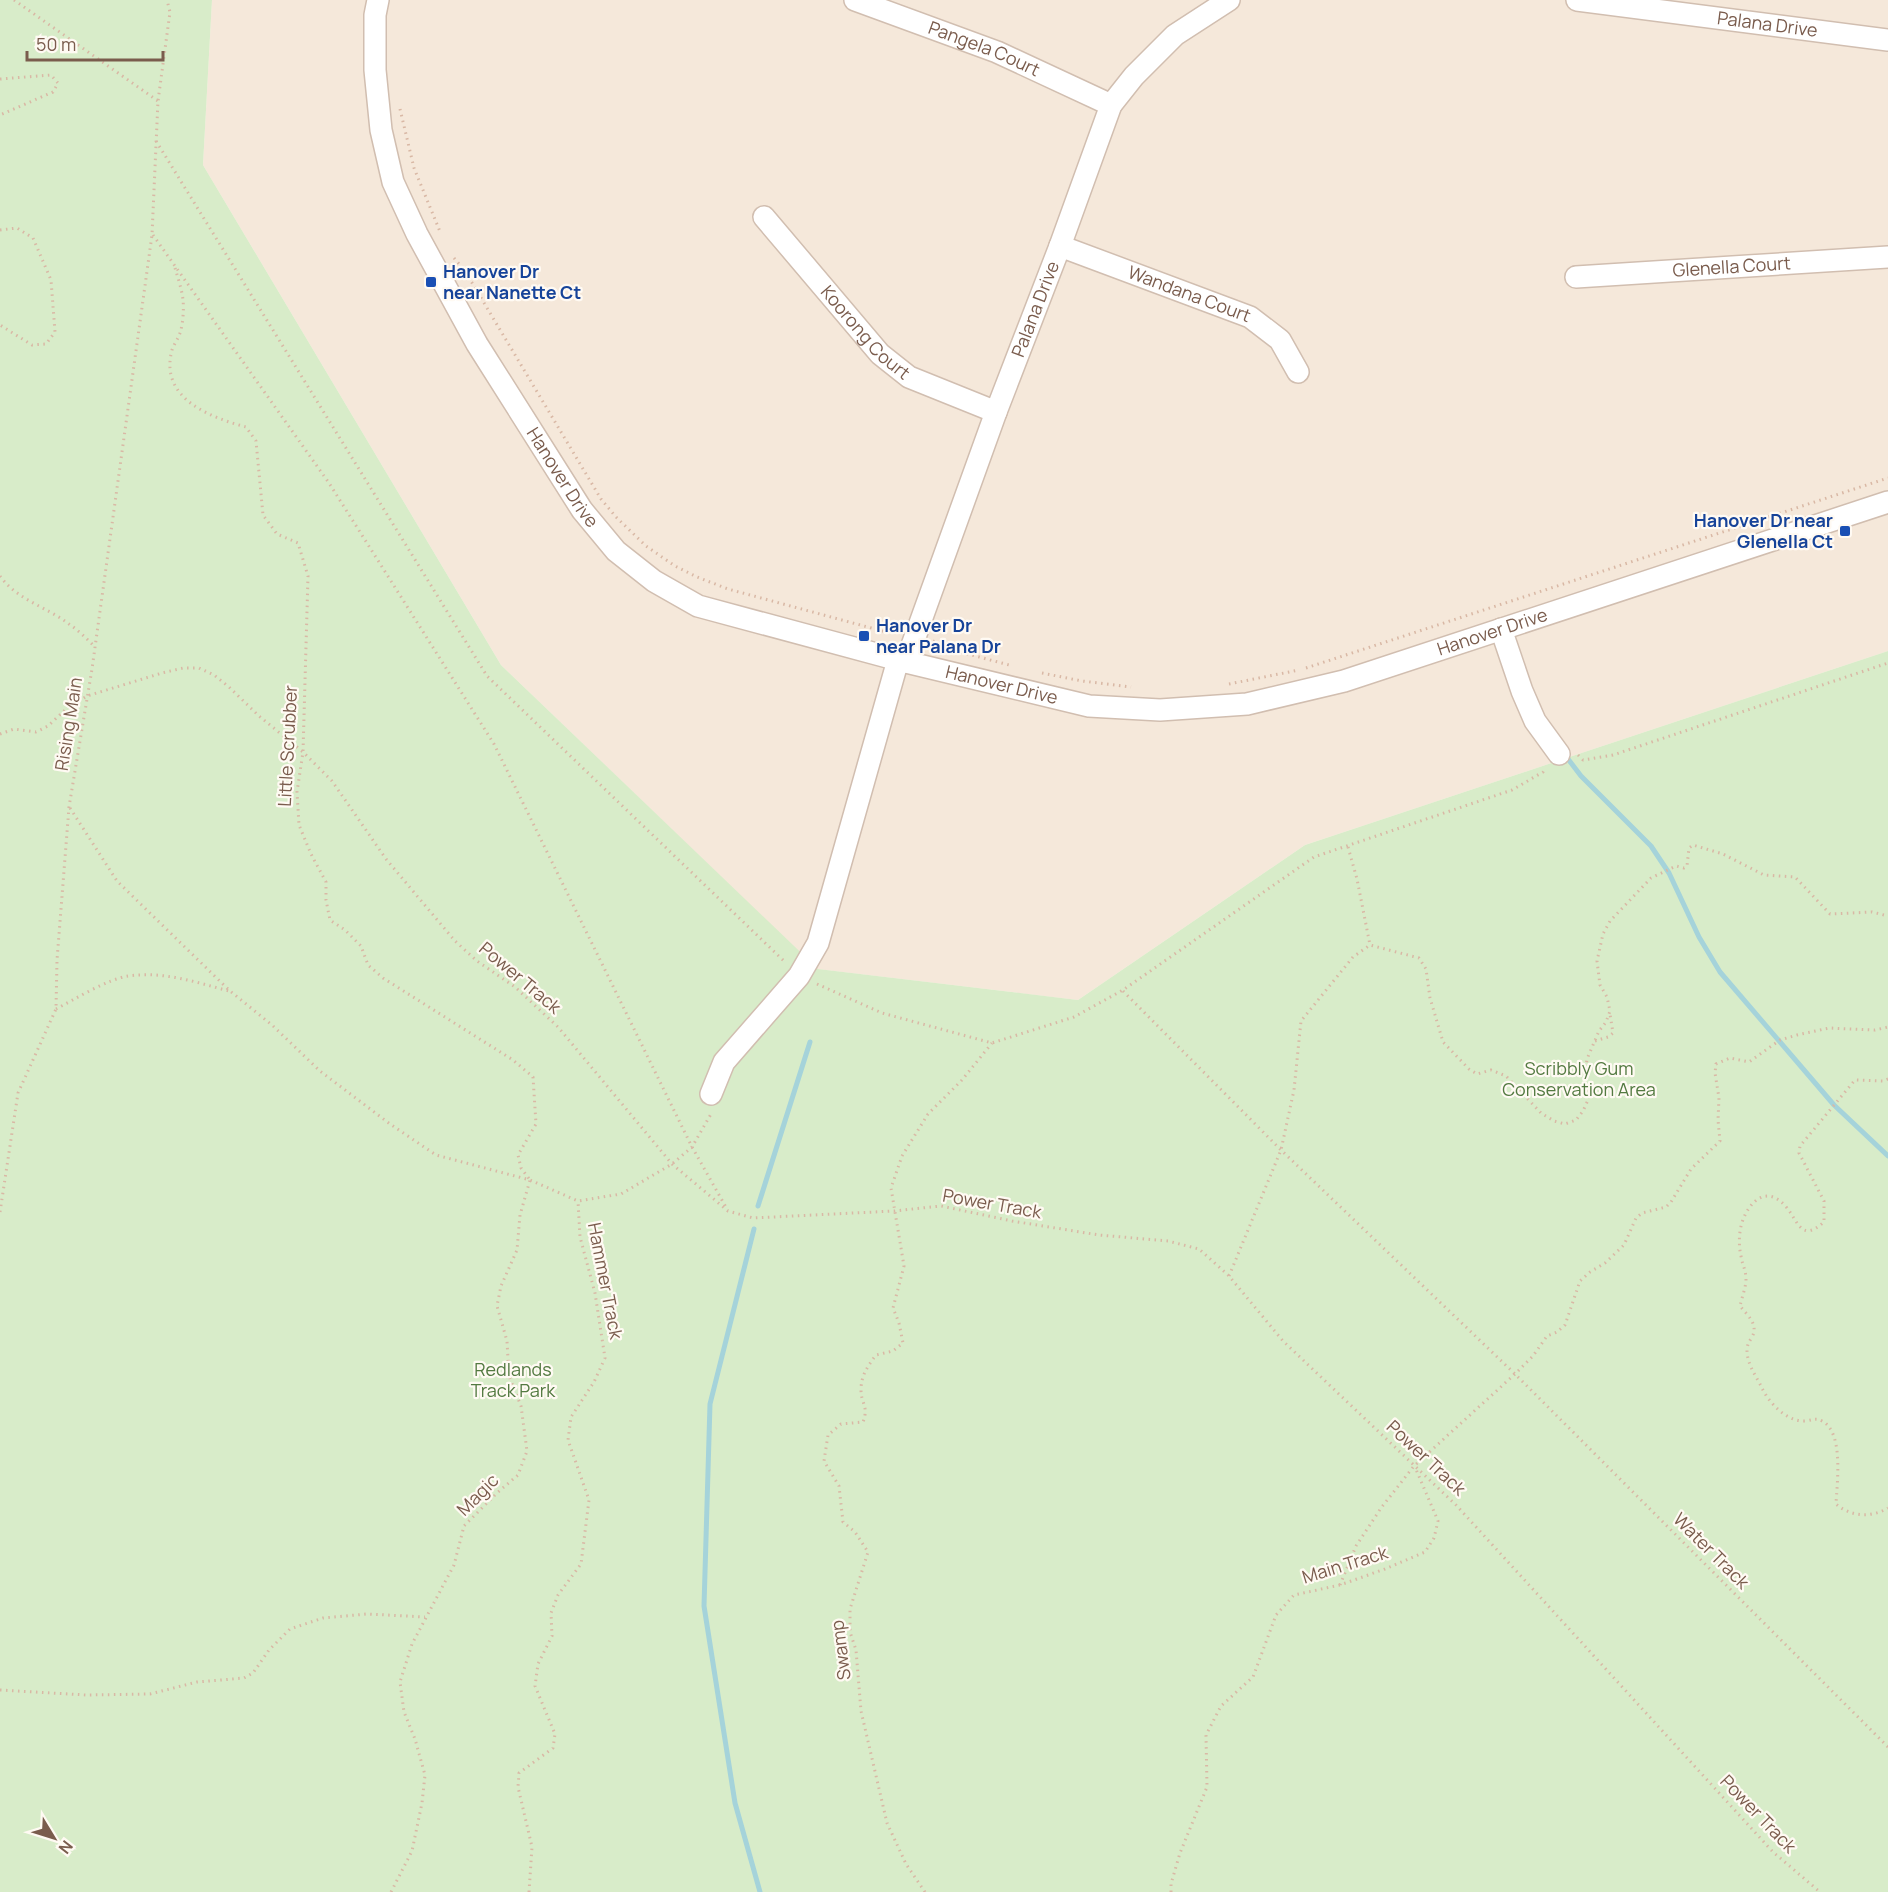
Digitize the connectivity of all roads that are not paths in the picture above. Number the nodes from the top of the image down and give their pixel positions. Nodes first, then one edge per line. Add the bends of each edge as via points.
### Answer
1 (378, 0) edge
2 (855, 0) edge
3 (1229, 0) edge
4 (1576, 0) edge
5 (1888, 40) edge
6 (1111, 105) junction
7 (764, 217) dead end
8 (1060, 246) junction
9 (1888, 257) edge
10 (1576, 277) dead end
11 (1298, 372) dead end
12 (996, 412) junction
13 (1888, 502) edge
14 (1501, 629) junction
15 (902, 661) junction
16 (1559, 754) road end
17 (711, 1094) road end

1 - 15 street, Hanover Drive via 375,70 381,130 393,182 477,344 582,510 616,551 654,581 698,606
2 - 6 street, Pangela Court via 997,52
3 - 6 street, Palana Drive via 1175,35
4 - 5 street, Palana Drive
6 - 8 street, Palana Drive
7 - 12 street, Koorong Court via 880,354 909,377
8 - 11 street, Wandana Court via 1250,317 1280,340
8 - 12 street, Palana Drive
9 - 10 street, Glenella Court
12 - 15 street, Palana Drive
13 - 14 street, Hanover Drive
14 - 15 street, Hanover Drive via 1344,681 1247,704 1160,710 1089,706
14 - 16 street via 1535,721
15 - 17 street, Palana Drive via 818,943 799,976 724,1062

